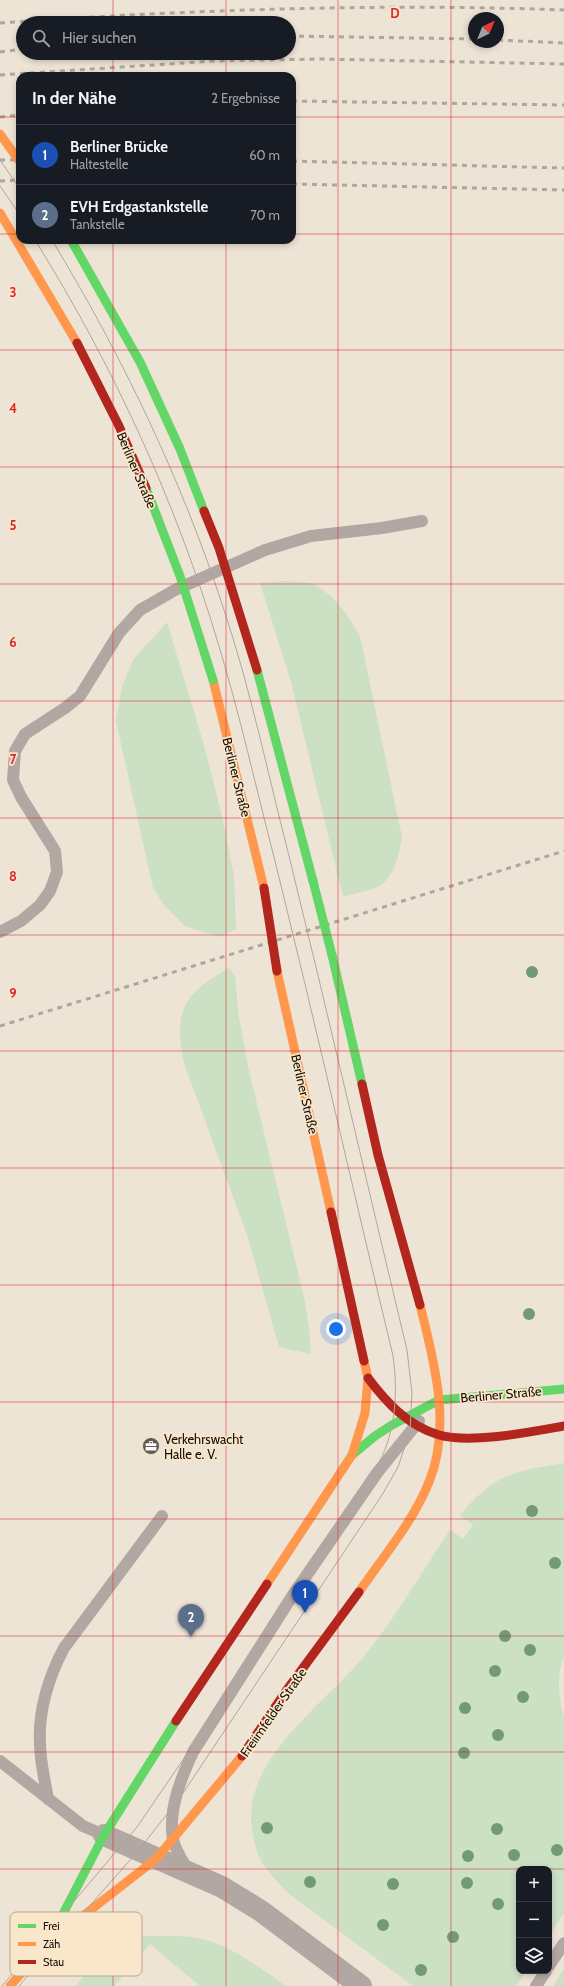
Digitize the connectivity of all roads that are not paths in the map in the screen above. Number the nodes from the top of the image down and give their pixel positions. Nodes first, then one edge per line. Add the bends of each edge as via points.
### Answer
1 (0, 134) edge
2 (16, 156) edge
3 (0, 213) edge
4 (16, 238) edge
5 (20, 244) edge
6 (73, 244) edge
7 (422, 521) dead end
8 (0, 932) edge
9 (368, 1378) junction
10 (564, 1389) edge
11 (439, 1400) junction
12 (404, 1417) junction
13 (416, 1424) junction
14 (564, 1426) edge
15 (440, 1436) junction
16 (352, 1455) junction
17 (162, 1516) dead end
18 (0, 1761) edge
19 (48, 1799) junction
20 (104, 1835) junction
21 (173, 1839) junction
22 (156, 1859) junction
23 (191, 1874) junction
24 (64, 1912) edge
25 (88, 1912) edge
26 (564, 1942) edge
27 (552, 1961) edge
28 (544, 1974) edge
29 (19, 1976) edge
30 (10, 1986) edge
31 (361, 1986) edge
32 (536, 1986) edge

1 - 2 street, bridge
3 - 4 street, Berliner Straße, bridge
5 - 9 street, Berliner Straße, bridge via 87,363 135,463 175,560 213,680 264,888 277,971
6 - 11 street, bridge via 140,362 180,449 219,548 257,670 313,881 378,1156 435,1366
7 - 8 lane via 311,536 265,550 175,590 140,610 119,633 80,696 26,734 15,751 13,780 55,851 57,872 50,891 40,905 22,921
9 - 12 street, Berliner Straße via 382,1398
9 - 16 street, Berliner Straße via 365,1413
10 - 11 street, Berliner Straße
11 - 12 street, Berliner Straße
11 - 13 lane
11 - 15 street
12 - 13 street, Berliner Straße
12 - 16 street, Berliner Straße
13 - 15 street, Berliner Straße
13 - 21 lane via 376,1473 208,1725 184,1771 173,1809
14 - 15 street, Berliner Straße via 470,1437
15 - 21 street, Freiimfelder Straße via 429,1482 412,1515 238,1762
16 - 20 street, Freiimfelder Straße
17 - 19 lane via 64,1648 55,1664 43,1704 40,1743
18 - 19 lane
19 - 20 lane via 83,1826
20 - 22 street
20 - 24 street, Freiimfelder Straße
21 - 22 street, Freiimfelder Straße
21 - 23 lane via 180,1857
22 - 23 street
22 - 25 street, Freiimfelder Straße
23 - 31 street via 222,1887 261,1911
26 - 27 lane
28 - 32 lane
29 - 30 street, Freiimfelder Straße

